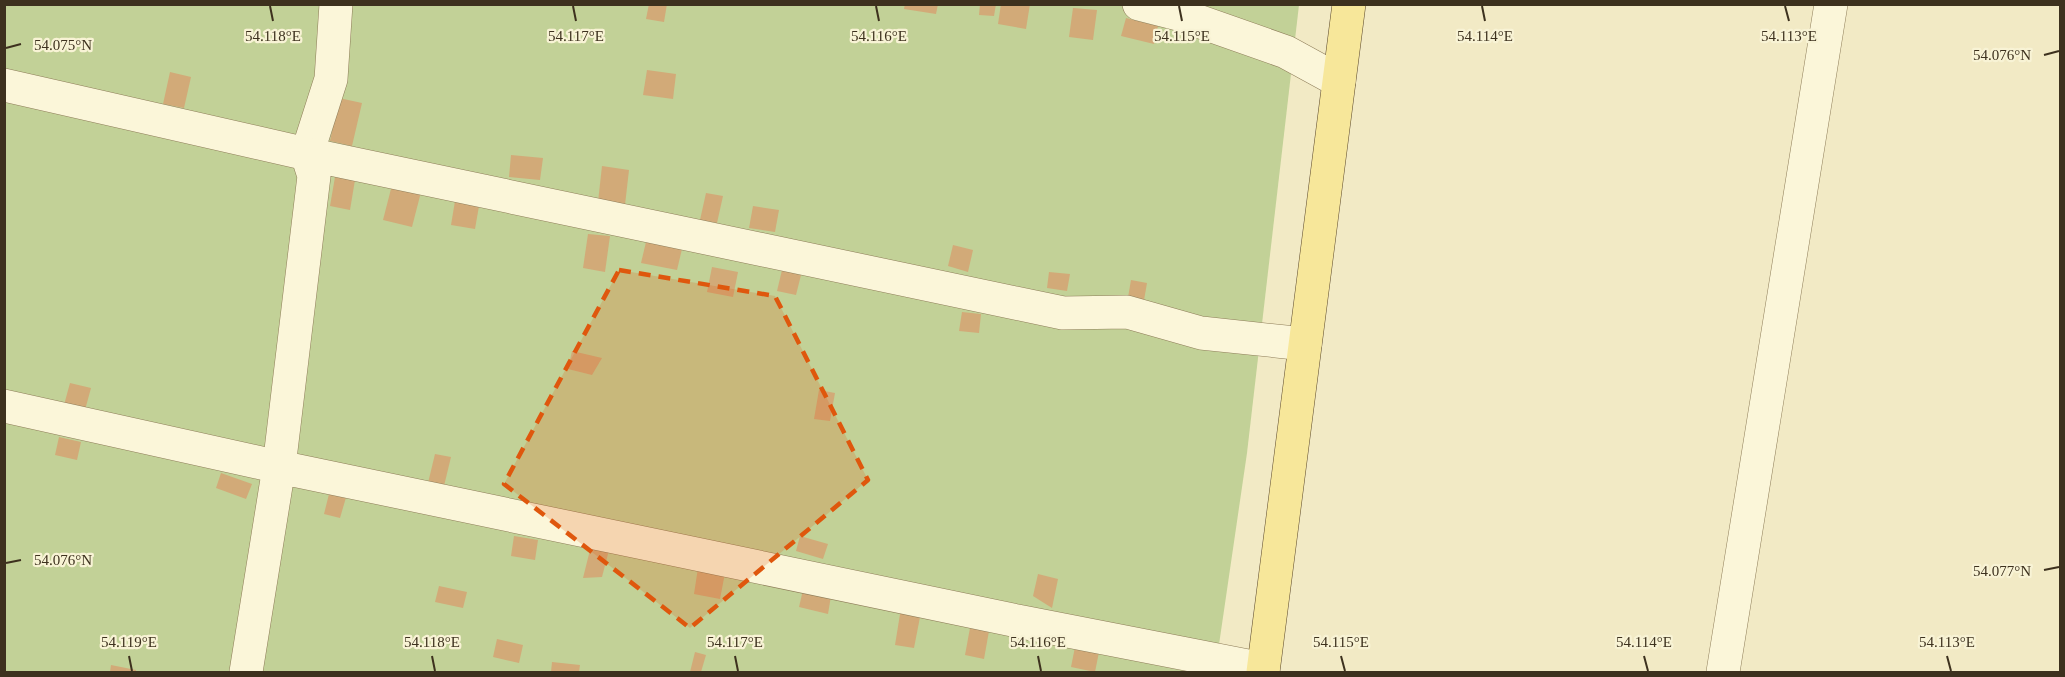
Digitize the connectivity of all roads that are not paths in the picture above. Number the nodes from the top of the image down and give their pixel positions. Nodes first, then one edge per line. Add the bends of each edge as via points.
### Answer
1 (336, 4) edge
2 (1139, 4) edge
3 (1349, 4) edge
4 (1831, 4) edge
5 (1339, 81) junction
6 (4, 86) edge
7 (307, 154) junction
8 (1305, 344) junction
9 (4, 406) edge
10 (279, 467) junction
11 (1263, 671) edge
12 (246, 672) edge
13 (1723, 672) edge

1 - 7 street via 331,79
2 - 5 street via 1286,52
3 - 5 main road
4 - 13 street
5 - 8 main road
6 - 7 street
7 - 8 street via 1063,313 1127,312 1201,333
7 - 10 street via 314,176
8 - 11 main road
9 - 10 street
10 - 11 street
10 - 12 street

